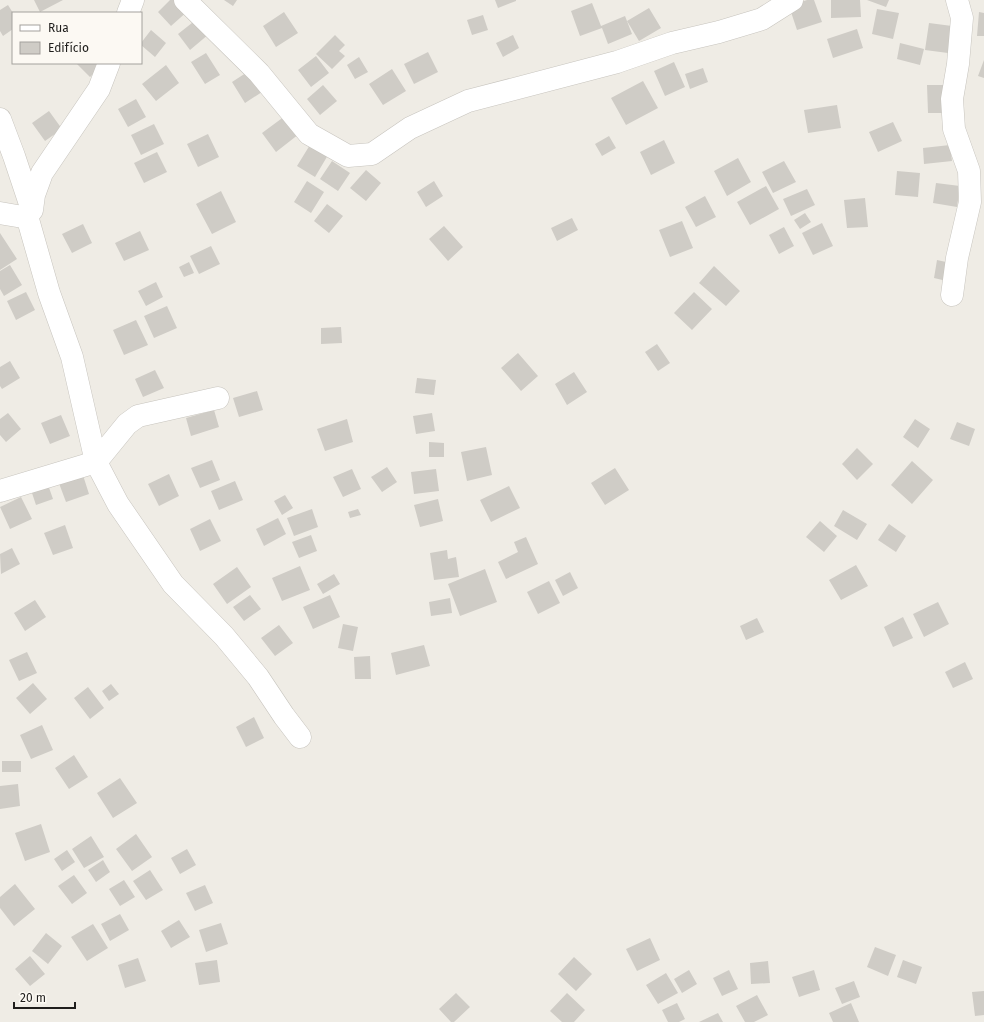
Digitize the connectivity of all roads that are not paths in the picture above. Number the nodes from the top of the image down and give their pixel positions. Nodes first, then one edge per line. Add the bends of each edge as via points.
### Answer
1 (133, 0) edge
2 (185, 0) edge
3 (792, 0) edge
4 (957, 0) edge
5 (128, 12) edge
6 (109, 64) edge
7 (0, 119) edge
8 (0, 213) edge
9 (29, 213) junction
10 (952, 295) dead end
11 (218, 398) dead end
12 (96, 462) junction
13 (0, 491) edge
14 (300, 737) dead end

1 - 5 street
2 - 3 street via 259,73 309,134 348,156 372,154 410,128 468,101 617,62 672,43 762,19
4 - 10 street via 962,18 952,99 954,129 969,171 970,202 957,258
6 - 9 street via 99,89 42,173
7 - 9 street via 14,156
8 - 9 street via 23,217
9 - 12 street via 48,293 72,357
11 - 12 street via 138,416 126,424
12 - 13 street
12 - 14 street via 118,504 173,584 224,636 258,677

